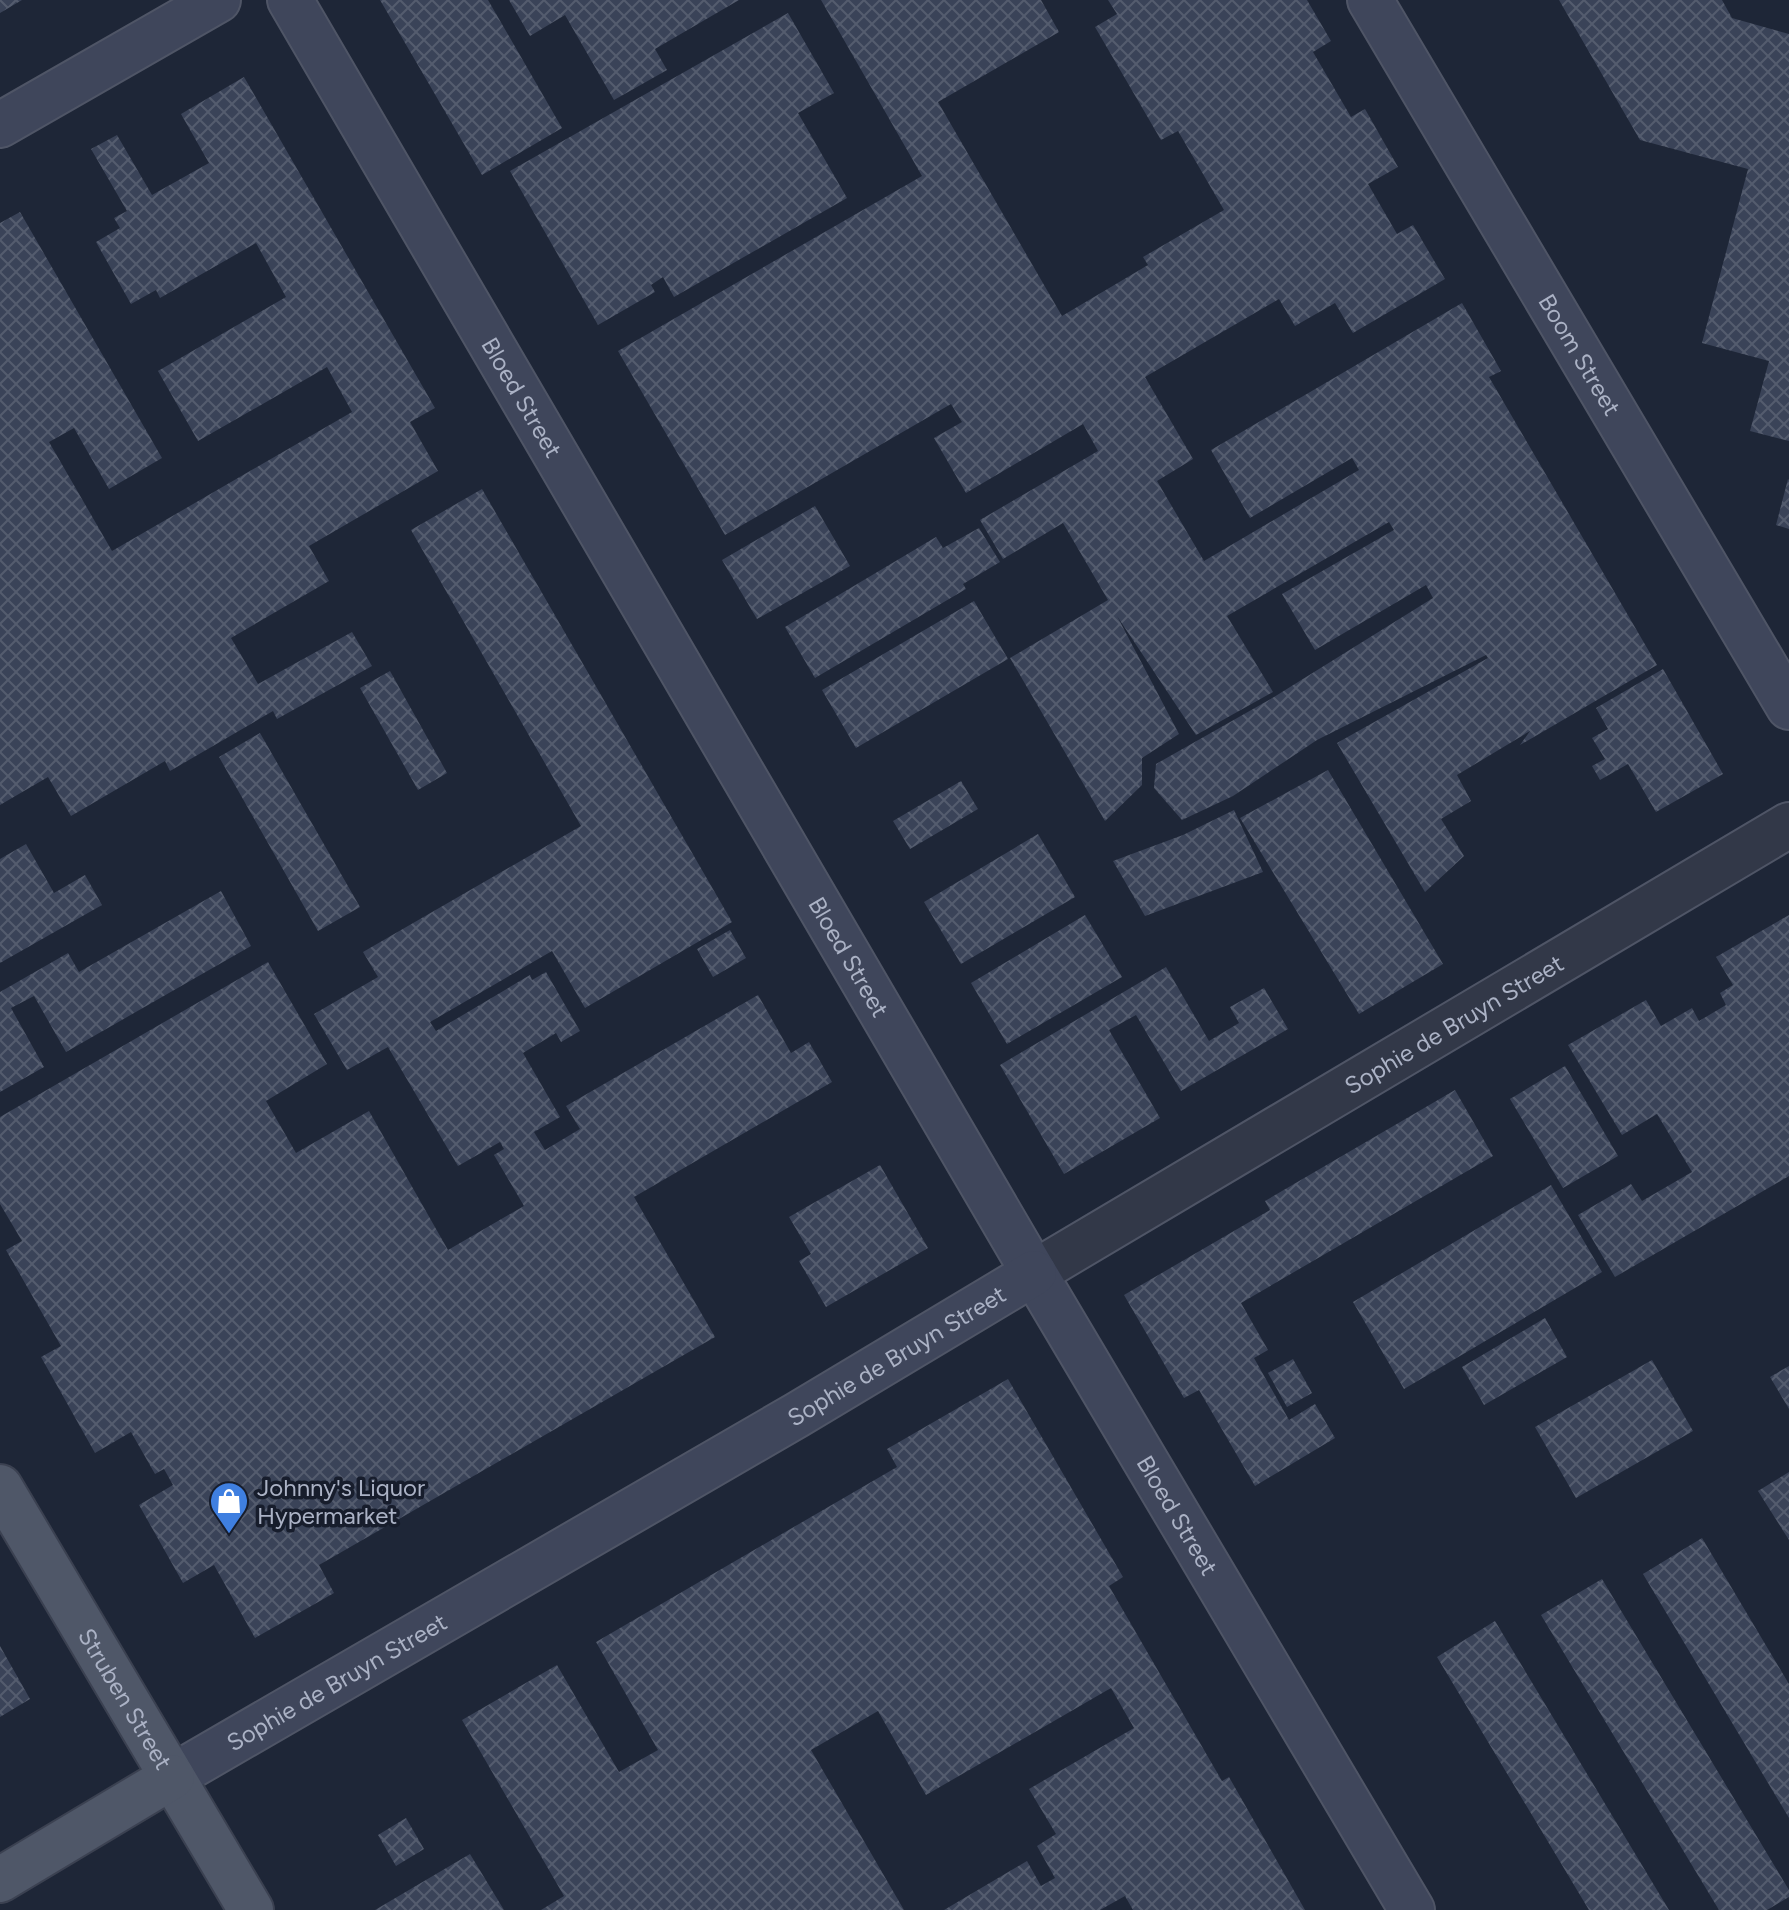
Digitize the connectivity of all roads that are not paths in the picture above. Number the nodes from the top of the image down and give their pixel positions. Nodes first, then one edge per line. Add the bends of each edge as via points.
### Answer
1 (218, 0) edge
2 (290, 0) edge
3 (1370, 0) edge
4 (0, 125) edge
5 (1789, 707) edge
6 (1789, 825) edge
7 (1034, 1273) junction
8 (0, 1487) edge
9 (172, 1777) junction
10 (0, 1880) edge
11 (251, 1910) edge
12 (1412, 1910) edge

1 - 4 main road
2 - 7 main road, Bloed Street
3 - 5 main road, Boom Street
6 - 7 street, Sophie de Bruyn Street
7 - 9 main road, Sophie de Bruyn Street
7 - 12 main road, Bloed Street
8 - 9 main road, Struben Street
9 - 10 main road, Sophie de Bruyn Street
9 - 11 main road, Struben Street

